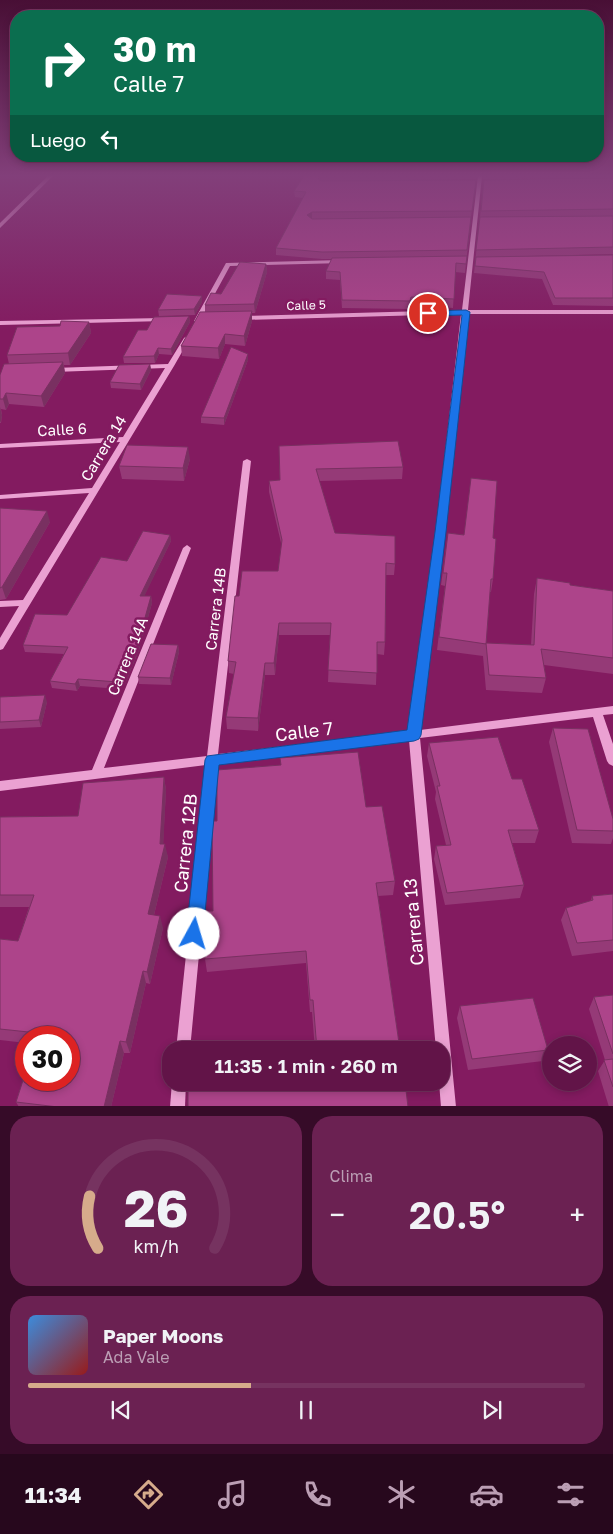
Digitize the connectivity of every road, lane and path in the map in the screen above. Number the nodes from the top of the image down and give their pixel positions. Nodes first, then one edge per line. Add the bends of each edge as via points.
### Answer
1 (475, 228) edge
2 (461, 260) edge
3 (471, 260) junction
4 (480, 260) edge
5 (345, 262) edge
6 (228, 264) joint
7 (466, 312) junction
8 (613, 312) edge
9 (237, 318) edge
10 (208, 319) edge
11 (168, 320) edge
12 (188, 320) edge
13 (198, 320) junction
14 (0, 323) edge
15 (171, 366) junction
16 (48, 370) edge
17 (125, 439) junction
18 (0, 446) edge
19 (247, 461) dead end
20 (95, 490) junction
21 (0, 496) edge
22 (187, 548) dead end
23 (25, 603) junction
24 (0, 604) edge
25 (0, 646) edge
26 (613, 710) edge
27 (596, 712) junction
28 (414, 735) junction
29 (212, 760) junction
30 (613, 761) edge
31 (96, 775) junction
32 (0, 786) edge
33 (184, 1041) edge
34 (179, 1091) edge
35 (177, 1106) edge
36 (449, 1106) edge

1 - 3 street, Carrera 13
2 - 3 street
3 - 4 street
3 - 7 street, Carrera 13
5 - 6 street
6 - 13 street, Carrera 14
7 - 8 street, Calle 5
7 - 9 street, Calle 5
7 - 28 street, Carrera 13
10 - 13 street
11 - 14 street
12 - 13 street
13 - 15 street, Carrera 14
15 - 16 street
15 - 17 street, Carrera 14
17 - 18 street, Calle 6
17 - 20 street, Carrera 14
19 - 29 street, Carrera 14B
20 - 21 street
20 - 23 street, Carrera 14
22 - 31 street, Carrera 14A
23 - 24 street
23 - 25 street, Carrera 14
26 - 27 street, Calle 7
27 - 28 street, Calle 7
27 - 30 street
28 - 29 street, Calle 7
28 - 36 street, Carrera 13
29 - 31 street, Calle 7
29 - 33 street, Carrera 12B
31 - 32 street, Calle 7
34 - 35 street

